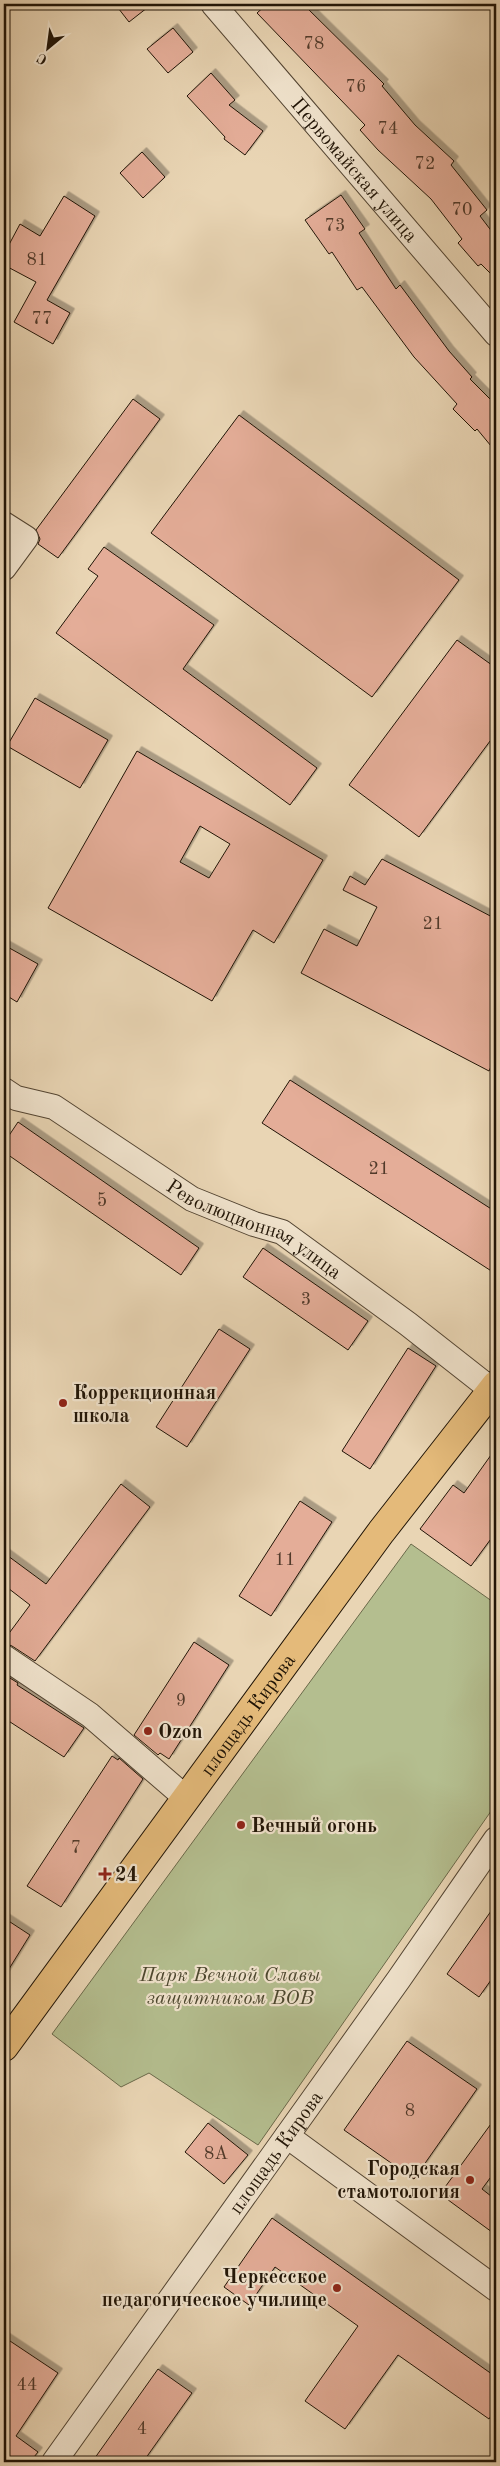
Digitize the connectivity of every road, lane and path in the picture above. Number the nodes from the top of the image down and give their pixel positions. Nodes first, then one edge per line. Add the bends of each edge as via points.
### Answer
1 (213, 4) edge
2 (496, 334) edge
3 (4, 524) edge
4 (4, 568) edge
5 (4, 1090) edge
6 (494, 1387) edge
7 (4, 1657) edge
8 (186, 1798) junction
9 (496, 1839) edge
10 (4, 2047) edge
11 (287, 2136) junction
12 (496, 2289) edge
13 (54, 2462) edge

1 - 2 street, Первомайская улица
3 - 4 street via 26,538
5 - 6 street, Революционная улица via 16,1098 54,1107 192,1199 282,1232
6 - 8 main road, площадь Кирова via 381,1532
7 - 8 street via 90,1715
8 - 10 main road, площадь Кирова
9 - 11 street, площадь Кирова
11 - 12 street
11 - 13 street, площадь Кирова

